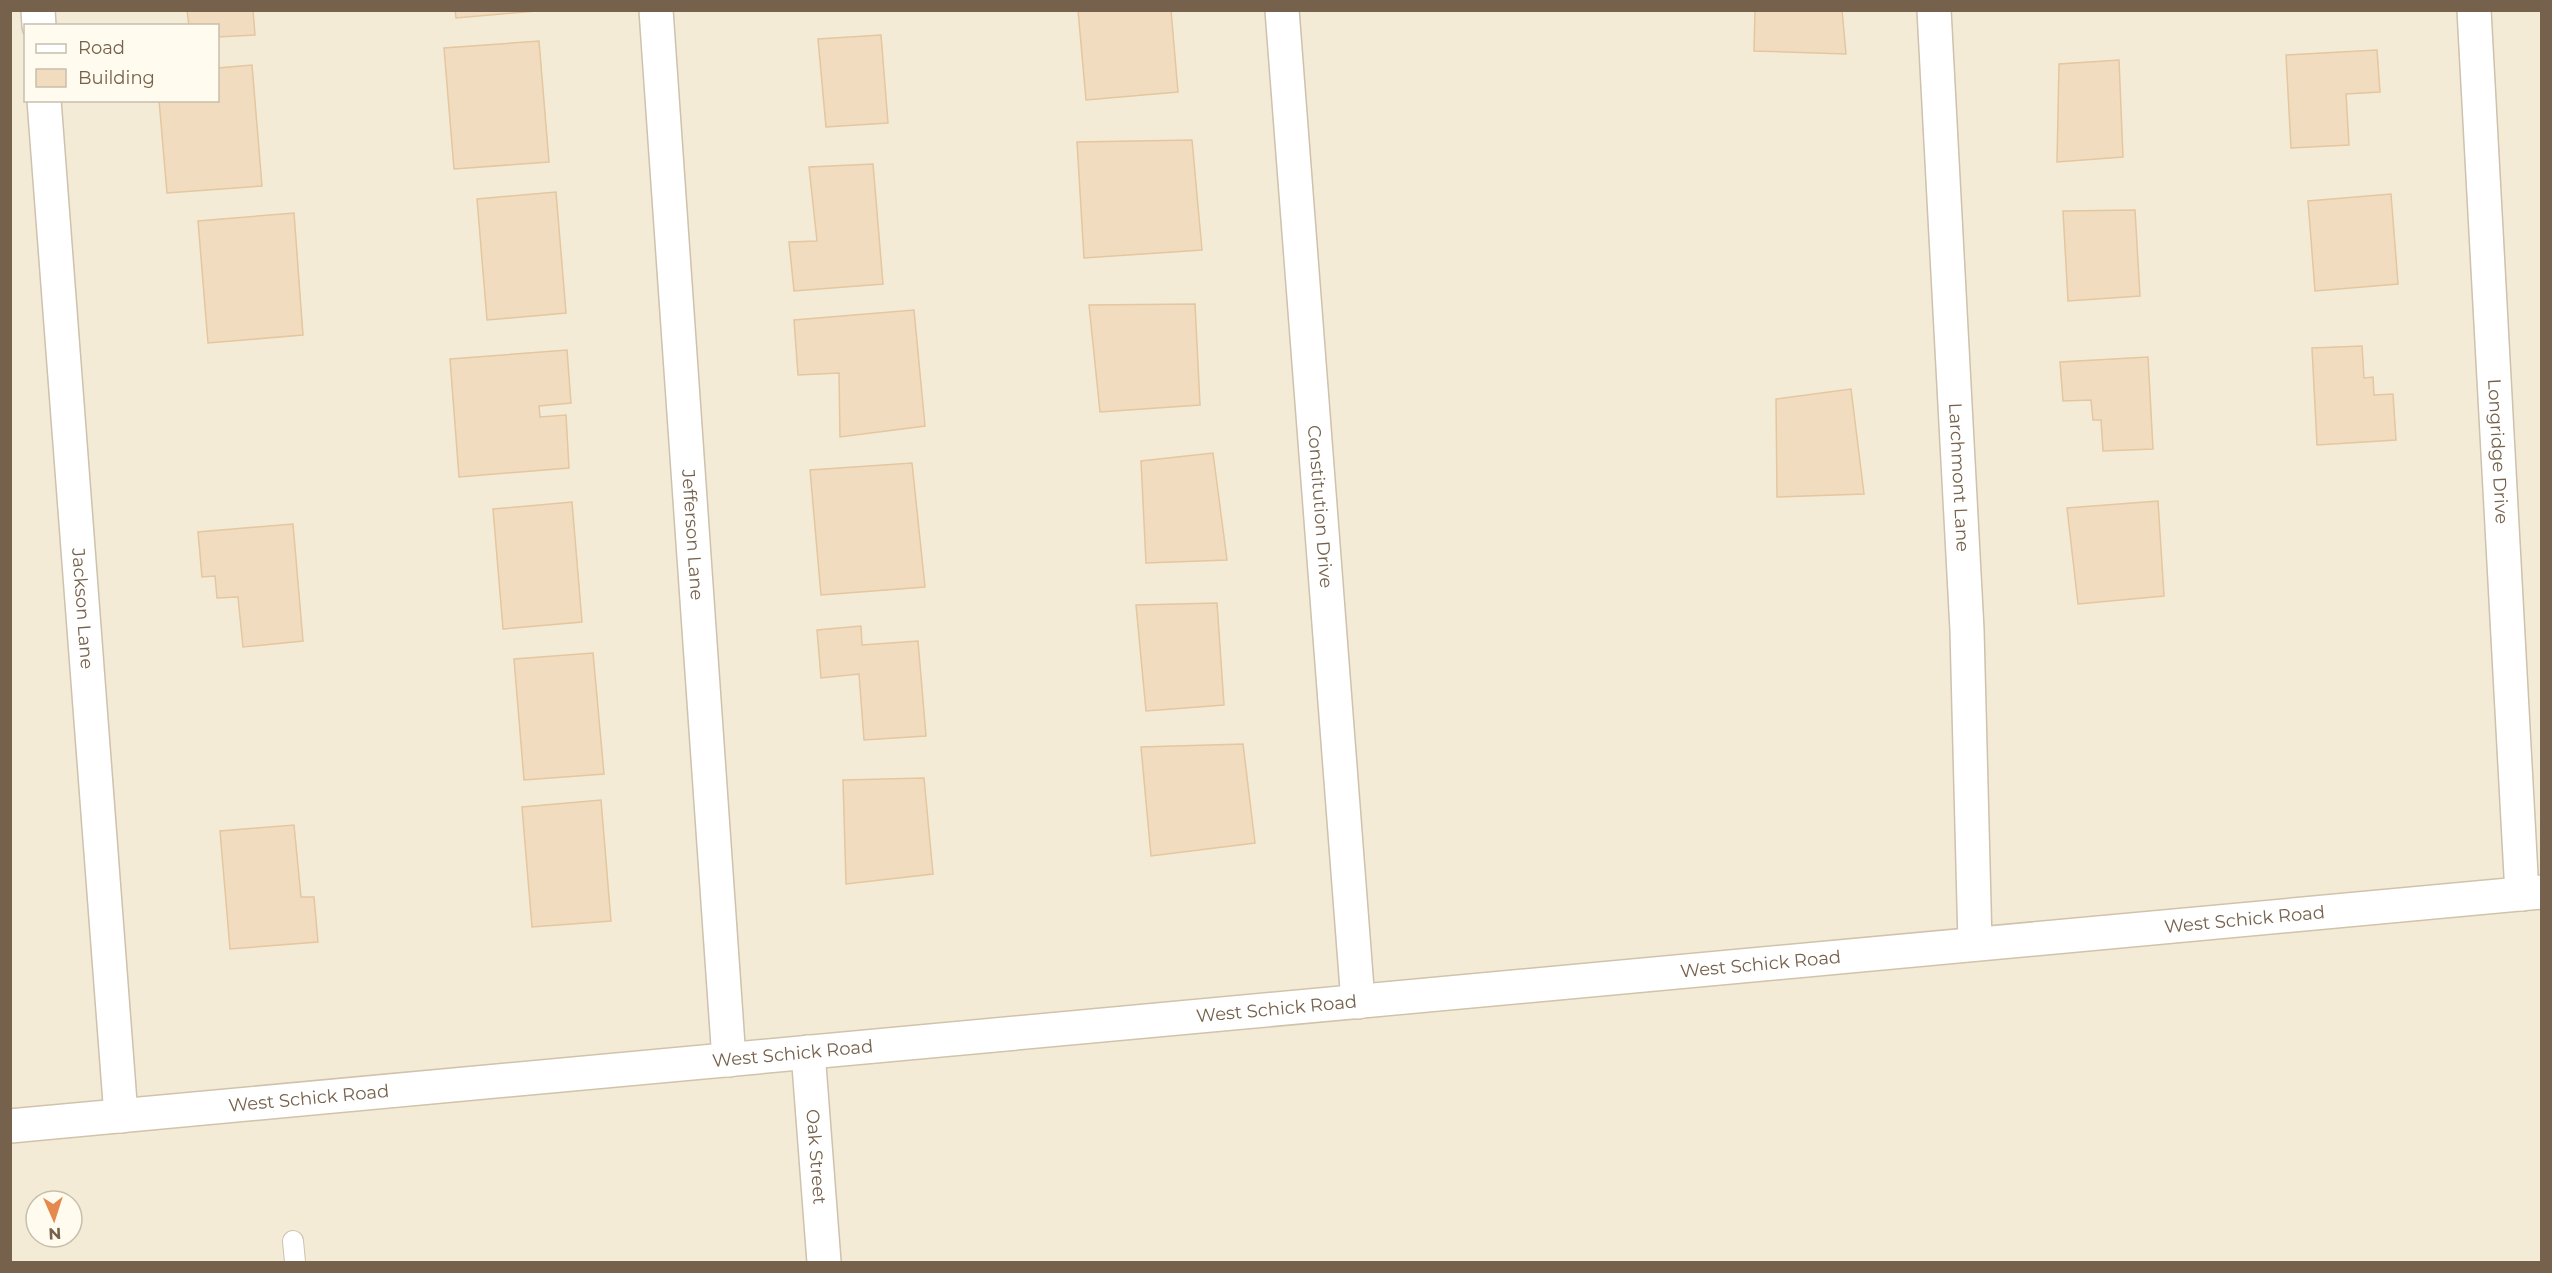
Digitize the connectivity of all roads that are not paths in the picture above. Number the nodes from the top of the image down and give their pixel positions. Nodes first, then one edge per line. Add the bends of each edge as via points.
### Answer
1 (656, 10) edge
2 (1282, 10) edge
3 (1934, 10) edge
4 (2474, 10) edge
5 (45, 102) edge
6 (2531, 893) edge
7 (1975, 944) junction
8 (1358, 1002) junction
9 (808, 1052) junction
10 (729, 1060) junction
11 (121, 1116) junction
12 (10, 1126) edge
13 (293, 1241) dead end
14 (295, 1263) edge
15 (824, 1263) edge

1 - 10 street, Jefferson Lane
2 - 8 street, Constitution Drive
3 - 7 street, Larchmont Lane via 1967,630
4 - 6 street, Longridge Drive
5 - 11 street, Jackson Lane
6 - 7 street, West Schick Road
7 - 8 street, West Schick Road
8 - 9 street, West Schick Road
9 - 10 street, West Schick Road
9 - 15 street, Oak Street
10 - 11 street, West Schick Road
11 - 12 street, West Schick Road
13 - 14 lane

